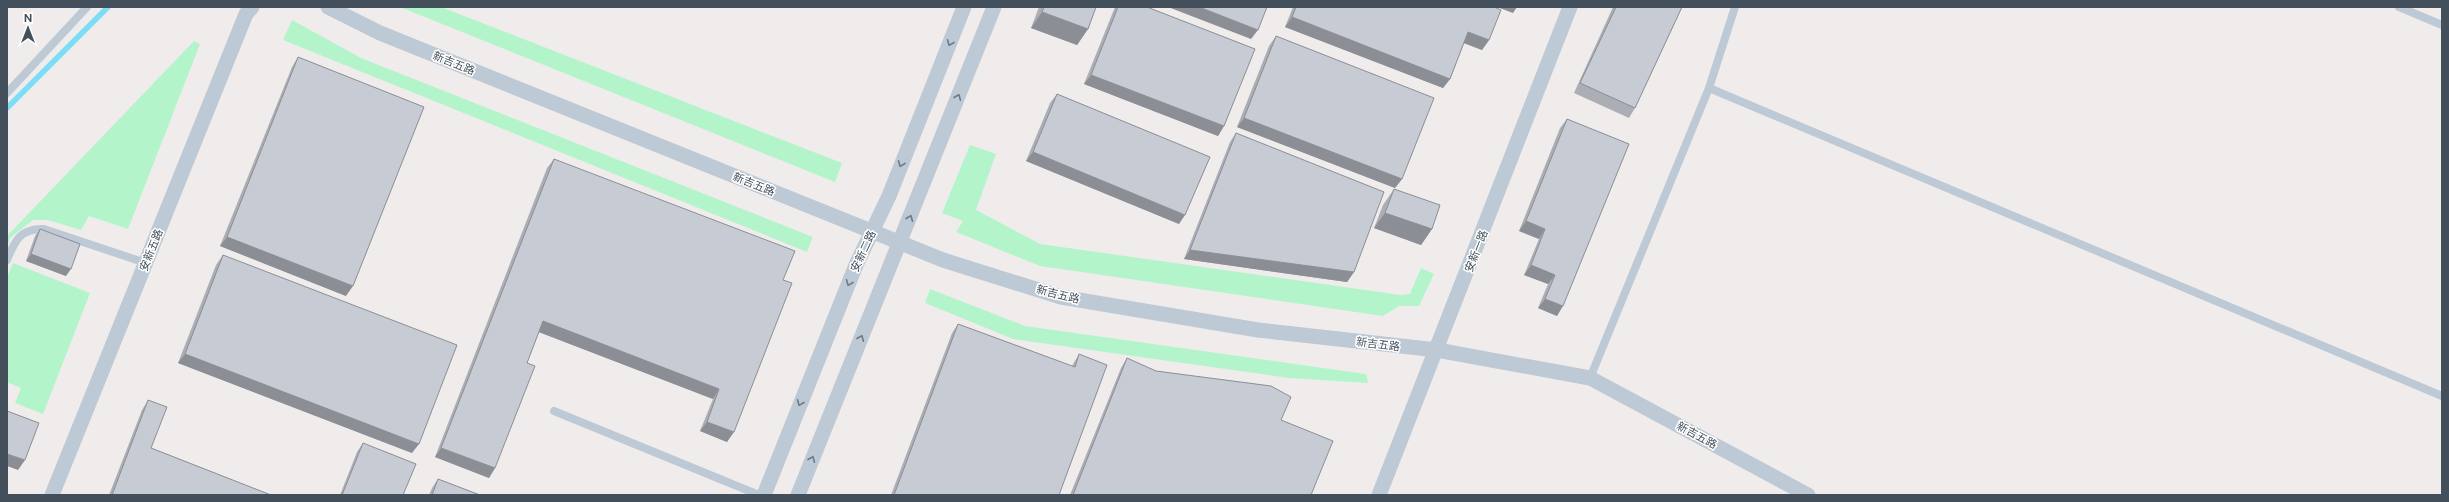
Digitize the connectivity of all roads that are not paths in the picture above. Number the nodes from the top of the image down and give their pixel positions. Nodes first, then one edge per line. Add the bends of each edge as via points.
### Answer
1 (87, 7) edge
2 (252, 7) edge
3 (328, 7) edge
4 (964, 7) edge
5 (994, 7) edge
6 (1570, 7) edge
7 (1735, 7) edge
8 (2399, 7) edge
9 (2442, 24) edge
10 (1709, 88) junction
11 (7, 93) edge
12 (872, 231) junction
13 (900, 242) junction
14 (7, 260) edge
15 (146, 263) junction
16 (1437, 350) junction
17 (1590, 378) junction
18 (2442, 396) edge
19 (554, 411) dead end
20 (52, 495) edge
21 (759, 495) edge
22 (764, 495) edge
23 (798, 495) edge
24 (1379, 495) edge
25 (1808, 495) edge

1 - 11 lane
2 - 15 street, 安新五路 via 246,14
3 - 12 street, 新吉五路 via 380,33
4 -> 12 street, 安新二路 via 889,196
13 -> 5 street
6 - 16 street, 安新一路
7 - 10 lane
8 - 9 lane
10 - 17 lane
10 - 18 lane
12 - 13 street, 新吉五路
12 -> 22 street, 安新二路
13 - 16 street, 新吉五路 via 943,260 1061,297 1258,330
23 -> 13 street
14 - 15 lane via 15,240 32,229 44,229
15 - 20 street, 安新五路
16 - 17 street, 新吉五路
16 - 24 street, 安新一路
17 - 25 street, 新吉五路
19 - 21 lane

